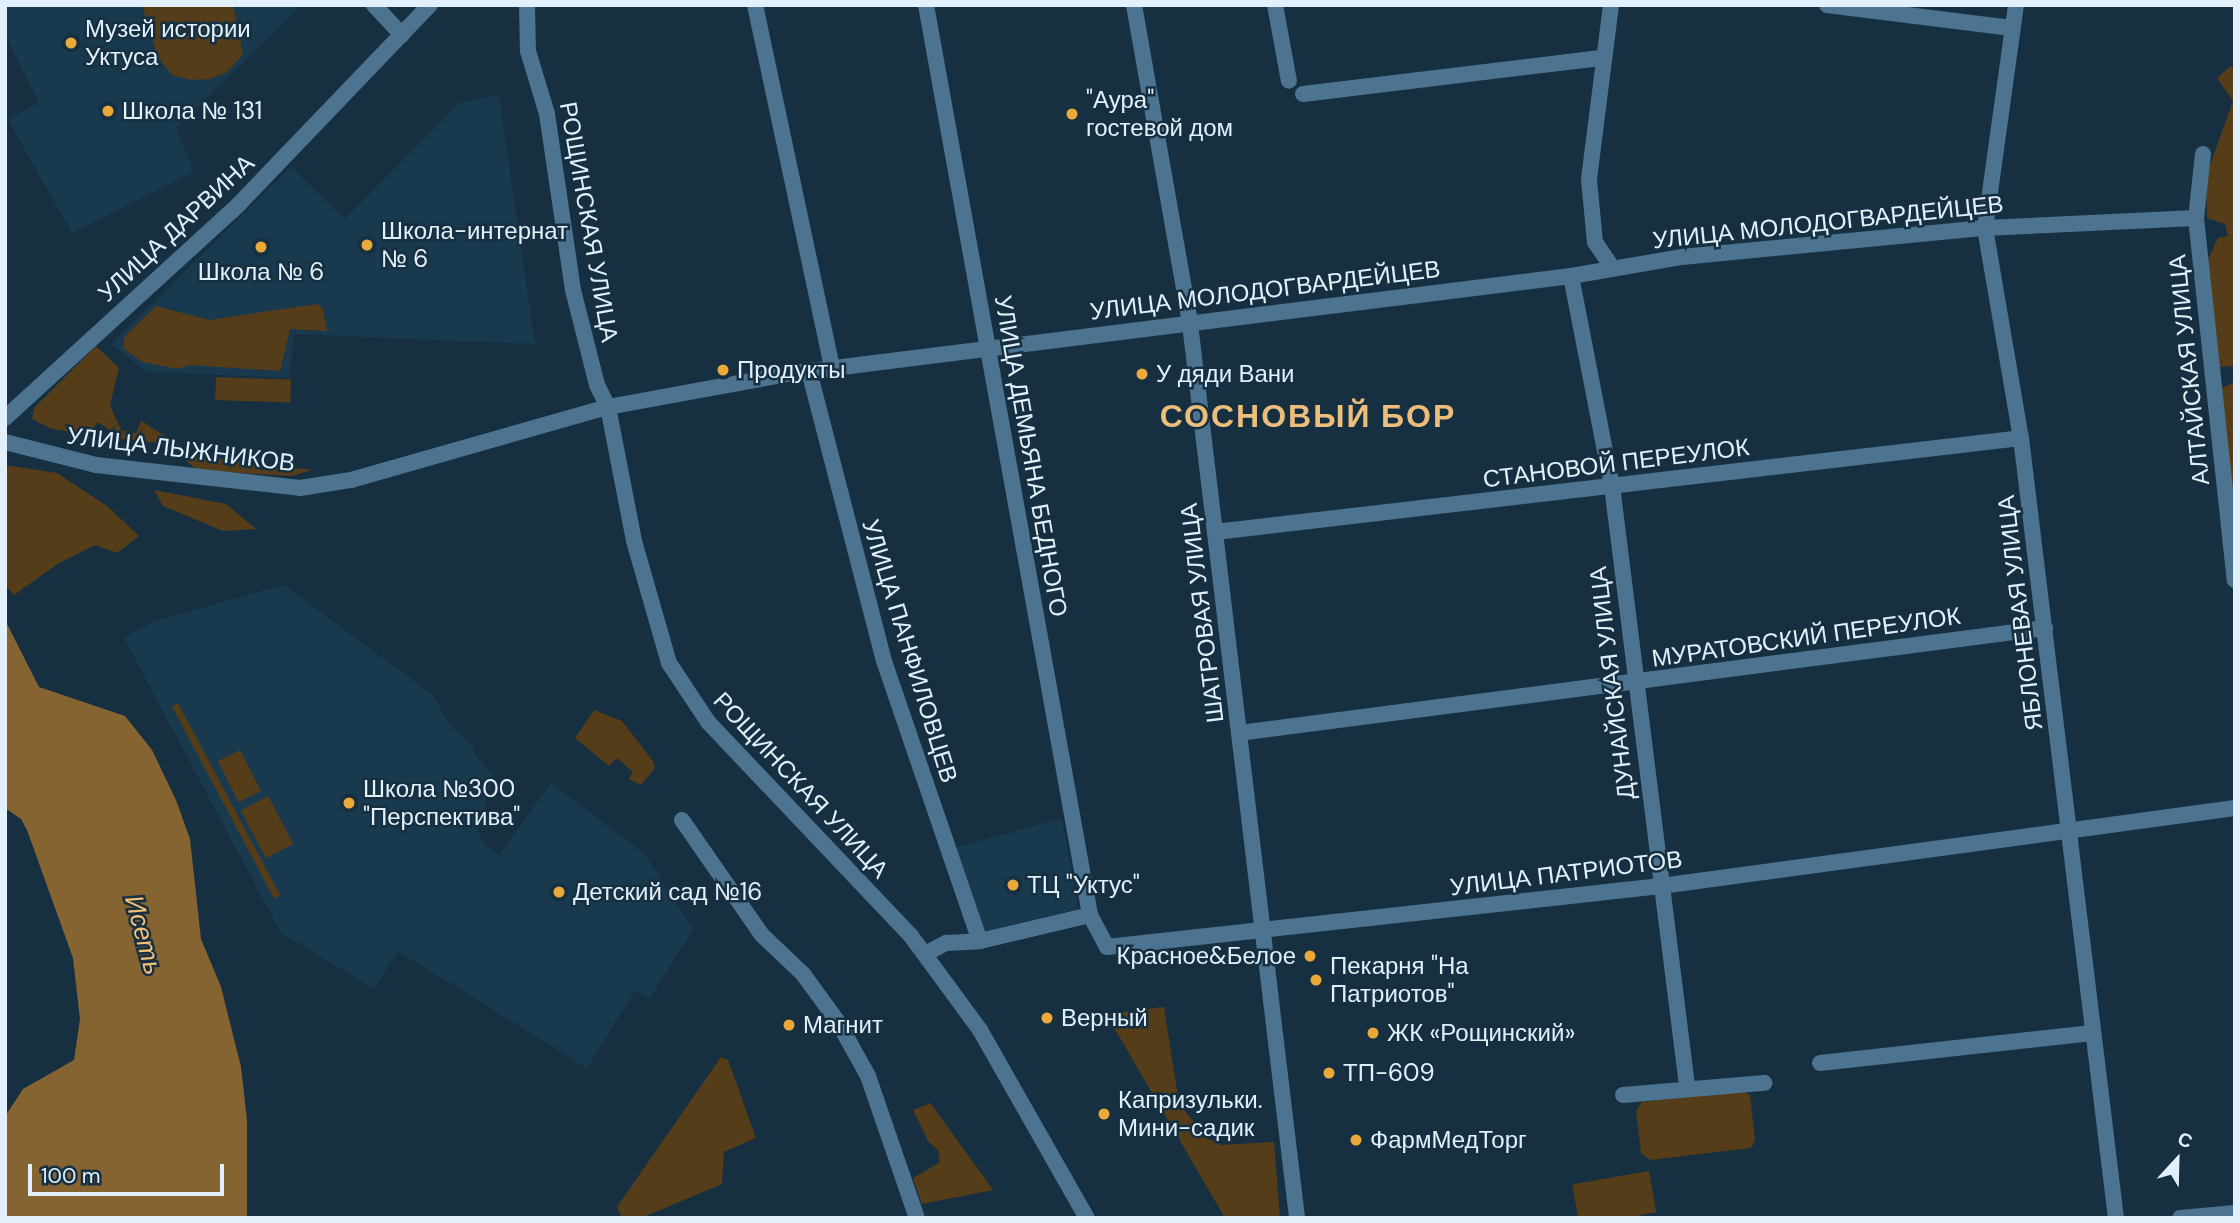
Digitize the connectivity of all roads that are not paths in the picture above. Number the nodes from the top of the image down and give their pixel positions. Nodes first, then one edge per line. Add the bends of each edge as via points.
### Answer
1 (374, 5) edge
2 (430, 5) edge
3 (527, 5) edge
4 (755, 5) edge
5 (926, 5) edge
6 (1134, 5) edge
7 (1275, 5) edge
8 (1611, 5) edge
9 (1827, 5) edge
10 (2016, 5) edge
11 (2012, 28) junction
12 (402, 35) junction
13 (1601, 58) junction
14 (1289, 81) dead end
15 (1303, 94) dead end
16 (2203, 154) dead end
17 (2196, 218) junction
18 (1985, 228) junction
19 (1612, 268) junction
20 (1571, 276) junction
21 (1190, 324) junction
22 (990, 347) junction
23 (832, 368) junction
24 (809, 371) junction
25 (608, 407) junction
26 (5, 418) edge
27 (2021, 439) junction
28 (5, 442) edge
29 (351, 480) joint
30 (1612, 486) junction
31 (1215, 532) junction
32 (2235, 580) edge
33 (2045, 628) junction
34 (1634, 682) junction
35 (1239, 733) junction
36 (2235, 808) edge
37 (682, 820) dead end
38 (2068, 832) junction
39 (1661, 886) junction
40 (1090, 915) junction
41 (1264, 932) junction
42 (979, 941) junction
43 (925, 954) junction
44 (2092, 1033) junction
45 (1820, 1063) dead end
46 (1764, 1083) dead end
47 (1687, 1086) junction
48 (1623, 1095) dead end
49 (2235, 1213) edge
50 (917, 1218) edge
51 (1087, 1218) edge
52 (1297, 1218) edge
53 (2116, 1218) edge
54 (2180, 1218) edge

1 - 12 street
2 - 12 street, УЛИЦА ДАРВИНА
3 - 25 street, РОЩИНСКАЯ УЛИЦА via 528,51 547,114 573,290 597,385
4 - 23 street
5 - 22 street, УЛИЦА ДЕМЬЯНА БЕДНОГО
6 - 21 street, ШАТРОВАЯ УЛИЦА
7 - 14 street
8 - 13 street
9 - 11 street
10 - 11 street, ЯБЛОНЕВАЯ УЛИЦА
11 - 18 street, ЯБЛОНЕВАЯ УЛИЦА
12 - 26 street, УЛИЦА ДАРВИНА via 239,204
13 - 15 street
13 - 19 street via 1588,180 1595,242
16 - 17 street, АЛТАЙСКАЯ УЛИЦА
17 - 18 street, УЛИЦА МОЛОДОГВАРДЕЙЦЕВ
17 - 32 street, АЛТАЙСКАЯ УЛИЦА
18 - 19 street, УЛИЦА МОЛОДОГВАРДЕЙЦЕВ
18 - 27 street, ЯБЛОНЕВАЯ УЛИЦА
19 - 20 street, УЛИЦА МОЛОДОГВАРДЕЙЦЕВ
20 - 21 street, УЛИЦА МОЛОДОГВАРДЕЙЦЕВ
20 - 30 street, ДУНАЙСКАЯ УЛИЦА
21 - 22 street, УЛИЦА МОЛОДОГВАРДЕЙЦЕВ
21 - 31 street, ШАТРОВАЯ УЛИЦА
22 - 23 street, УЛИЦА МОЛОДОГВАРДЕЙЦЕВ
22 - 40 street, УЛИЦА ДЕМЬЯНА БЕДНОГО
23 - 24 street, УЛИЦА МОЛОДОГВАРДЕЙЦЕВ
24 - 25 street, УЛИЦА МОЛОДОГВАРДЕЙЦЕВ
24 - 42 street, УЛИЦА ПАНФИЛОВЦЕВ via 884,661
25 - 29 street, УЛИЦА МОЛОДОГВАРДЕЙЦЕВ
25 - 43 street, РОЩИНСКАЯ УЛИЦА via 656,628 687,694 724,741
27 - 30 street, СТАНОВОЙ ПЕРЕУЛОК
27 - 33 street, ЯБЛОНЕВАЯ УЛИЦА
28 - 29 street, УЛИЦА ЛЫЖНИКОВ via 96,465 260,486 300,488
30 - 31 street, СТАНОВОЙ ПЕРЕУЛОК
30 - 34 street, ДУНАЙСКАЯ УЛИЦА
31 - 35 street, ШАТРОВАЯ УЛИЦА
33 - 34 street, МУРАТОВСКИЙ ПЕРЕУЛОК
33 - 38 street, ЯБЛОНЕВАЯ УЛИЦА
34 - 35 street, МУРАТОВСКИЙ ПЕРЕУЛОК
34 - 39 street, ДУНАЙСКАЯ УЛИЦА
35 - 41 street, ШАТРОВАЯ УЛИЦА
36 - 38 street, УЛИЦА ПАТРИОТОВ
37 - 50 street via 762,935 803,974 838,1022 868,1076
38 - 39 street, УЛИЦА ПАТРИОТОВ
38 - 44 street, ЯБЛОНЕВАЯ УЛИЦА
39 - 41 street, УЛИЦА ПАТРИОТОВ
39 - 47 street, ДУНАЙСКАЯ УЛИЦА
40 - 41 street, УЛИЦА ПАТРИОТОВ via 1107,947
40 - 42 street
41 - 52 street, ШАТРОВАЯ УЛИЦА
42 - 43 street via 946,943
43 - 51 street, РОЩИНСКАЯ УЛИЦА via 980,1030
44 - 45 street
44 - 53 street, ЯБЛОНЕВАЯ УЛИЦА
46 - 47 street
47 - 48 street
49 - 54 street

